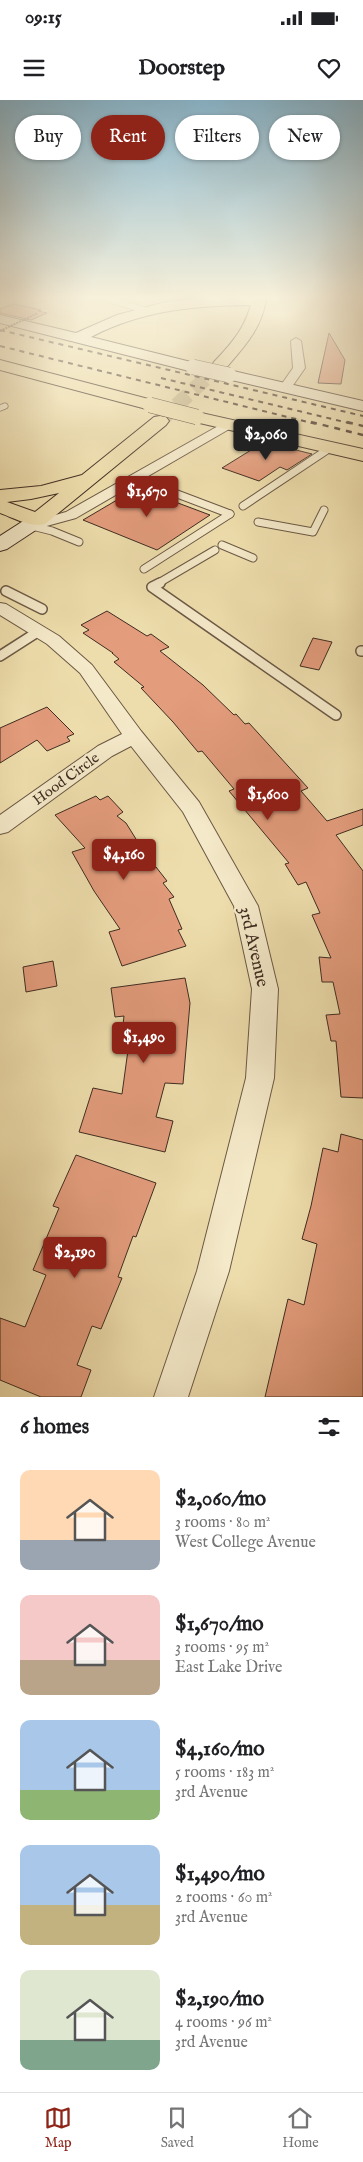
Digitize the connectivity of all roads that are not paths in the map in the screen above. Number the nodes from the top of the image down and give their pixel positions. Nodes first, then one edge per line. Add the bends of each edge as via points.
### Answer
1 (159, 359) edge
2 (231, 359) edge
3 (297, 359) edge
4 (0, 365) edge
5 (224, 370) junction
6 (285, 388) junction
7 (363, 406) edge
8 (160, 421) tunnel mouth
9 (227, 425) junction
10 (330, 448) junction
11 (363, 455) edge
12 (98, 474) junction
13 (135, 478) junction
14 (0, 496) edge
15 (0, 506) edge
16 (243, 506) dead end
17 (324, 510) dead end
18 (258, 522) dead end
19 (35, 523) junction
20 (79, 542) dead end
21 (0, 545) edge
22 (253, 558) dead end
23 (144, 569) dead end
24 (3, 600) edge
25 (41, 620) junction
26 (0, 656) edge
27 (336, 715) dead end
28 (134, 736) junction
29 (0, 826) edge
30 (171, 1397) edge

1 - 5 main road, bridge
2 - 5 main road
3 - 6 street via 298,368
4 - 9 main road, bridge
5 - 6 main road
6 - 7 main road
8 - 12 main road
9 - 10 main road via 251,434
9 - 13 street
10 - 11 main road
10 - 16 lane
12 - 14 main road via 56,489
12 - 19 main road
13 - 19 street via 71,515
13 - 23 lane via 230,514
15 - 19 main road
17 - 18 lane via 313,532
19 - 20 lane
19 - 21 main road
22 - 27 lane via 218,548 152,587
24 - 25 street, 3rd Avenue
25 - 26 lane
25 - 28 street, 3rd Avenue via 53,640 86,668
28 - 29 street, Hood Circle via 105,751
28 - 30 street, 3rd Avenue via 191,807 246,906 265,989 260,1078 213,1271

